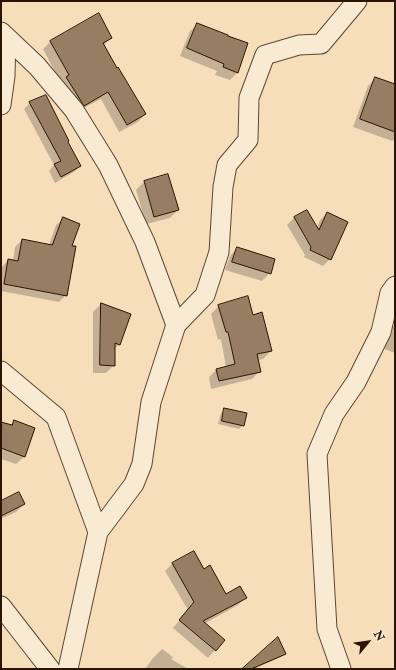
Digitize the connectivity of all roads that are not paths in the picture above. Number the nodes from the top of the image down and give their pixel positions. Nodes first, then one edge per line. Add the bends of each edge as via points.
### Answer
1 (357, 1) edge
2 (4, 35) edge
3 (1, 105) edge
4 (395, 286) edge
5 (176, 325) junction
6 (1, 371) edge
7 (98, 532) junction
8 (1, 606) edge
9 (50, 669) edge
10 (68, 669) edge
11 (341, 669) edge

1 - 5 street via 321,44 299,45 265,54 249,98 248,140 227,164 222,187 217,259 204,295
2 - 3 street via 5,76
2 - 5 street via 37,66 74,110 108,165 145,242
4 - 11 street via 390,293 381,332 356,382 334,414 317,454 327,629
5 - 7 street via 151,402 142,464 134,484
6 - 7 street via 56,417
7 - 10 street
8 - 9 street

